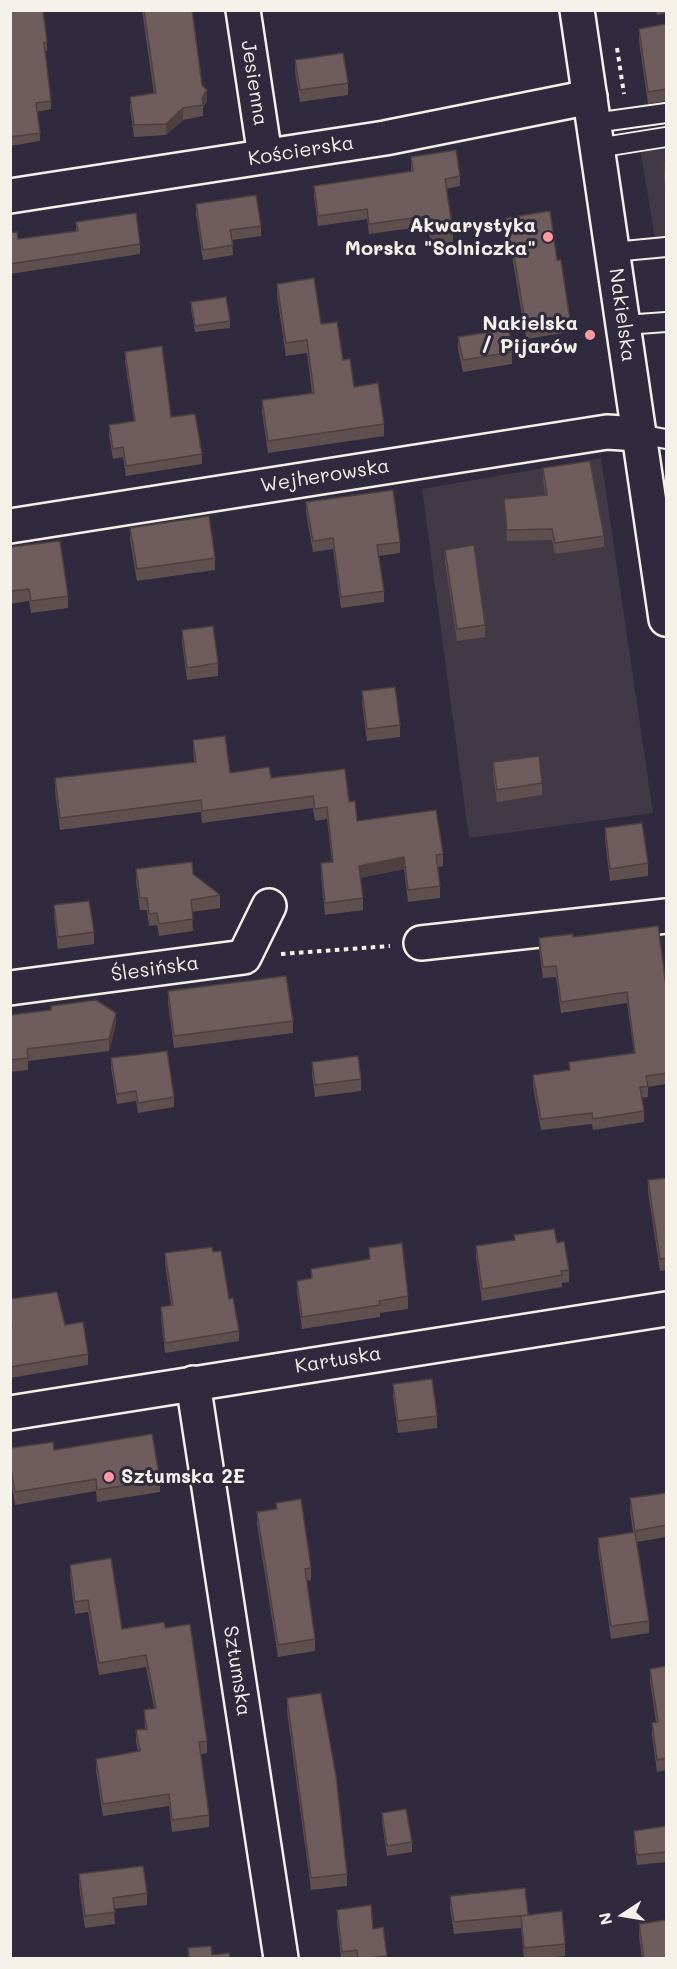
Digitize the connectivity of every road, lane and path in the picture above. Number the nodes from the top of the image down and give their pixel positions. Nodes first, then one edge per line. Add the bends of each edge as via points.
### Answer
1 (243, 10) edge
2 (577, 10) edge
3 (666, 113) edge
4 (594, 123) junction
5 (666, 137) edge
6 (265, 156) junction
7 (10, 196) edge
8 (666, 247) edge
9 (613, 252) junction
10 (666, 322) edge
11 (624, 325) junction
12 (653, 437) edge
13 (10, 526) edge
14 (660, 529) edge
15 (666, 619) edge
16 (269, 906) dead end
17 (666, 916) edge
18 (421, 943) joint
19 (244, 957) junction
20 (10, 988) edge
21 (666, 1309) edge
22 (193, 1383) junction
23 (10, 1413) edge
24 (281, 1959) edge

1 - 6 street, Jesienna
2 - 4 street, Nakielska
3 - 4 lane
4 - 5 lane
4 - 6 street, Kościerska via 385,138
4 - 9 street, Nakielska
6 - 7 street, Kościerska
8 - 9 lane
9 - 11 street, Nakielska
10 - 11 lane
11 - 12 street, Nakielska
12 - 13 street, Wejherowska via 607,432
12 - 14 street, Nakielska
14 - 15 street, Nakielska
16 - 19 street
17 - 18 street
18 - 19 path
19 - 20 street, Ślesińska
21 - 22 street, Kartuska
22 - 23 street, Kartuska
22 - 24 street, Sztumska

